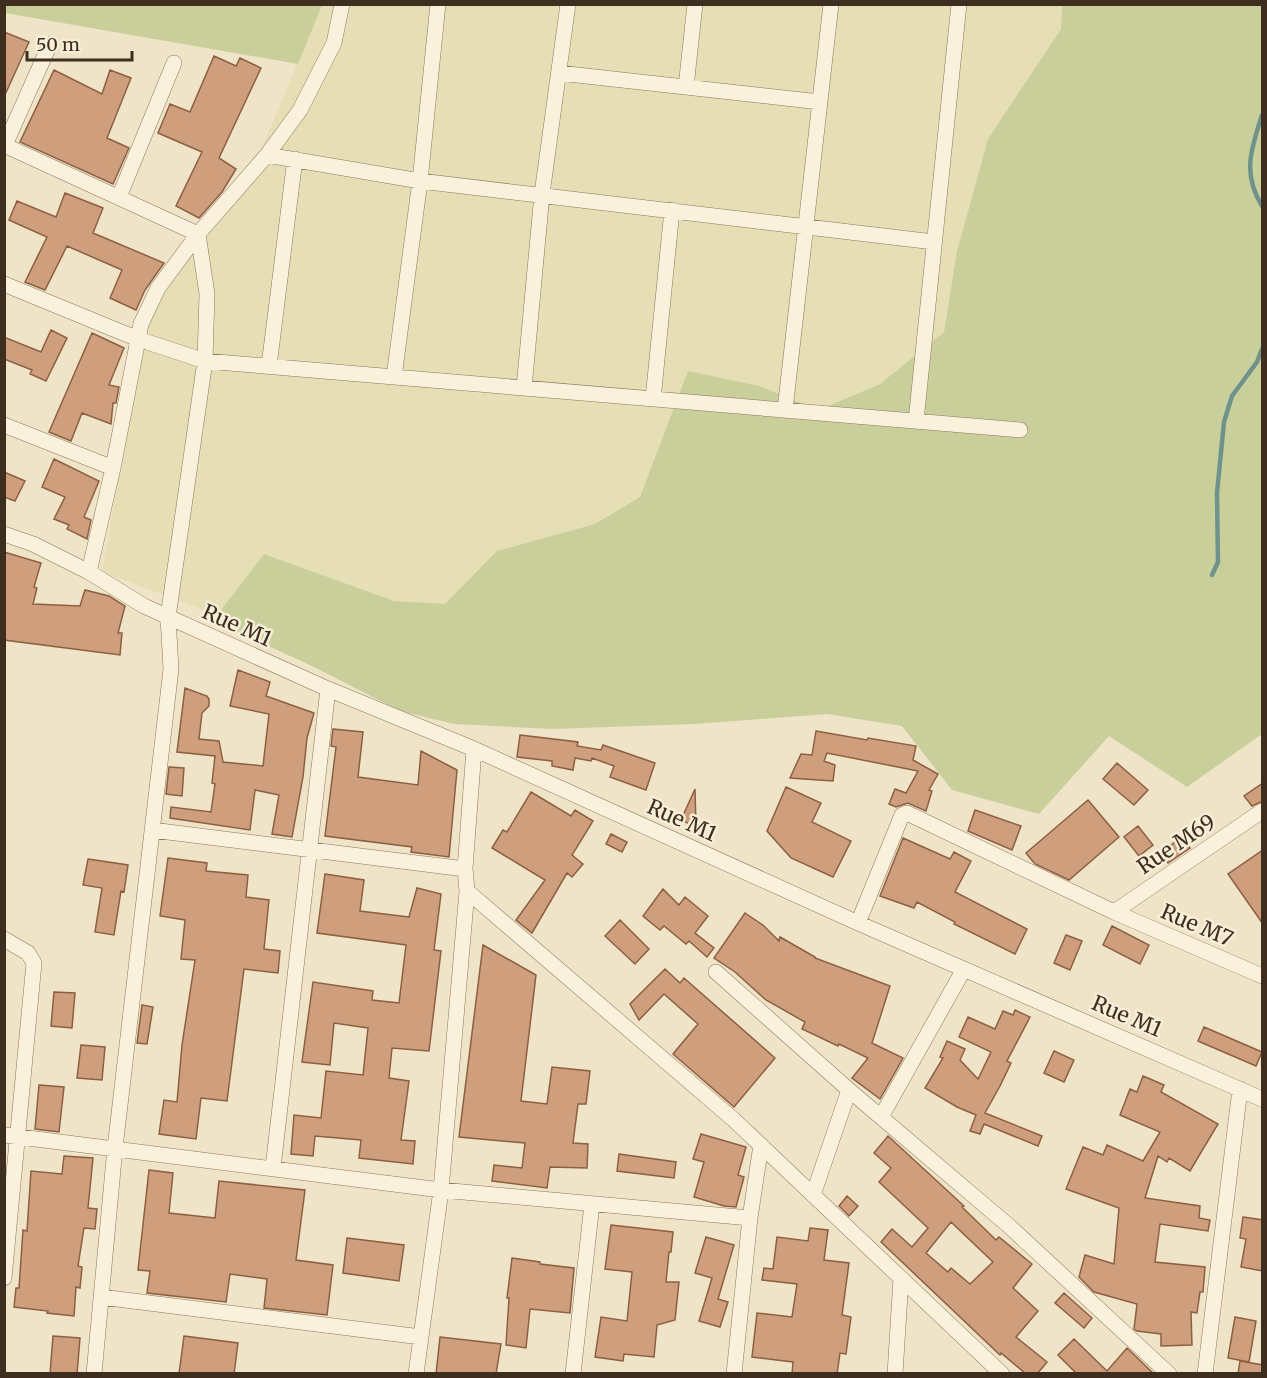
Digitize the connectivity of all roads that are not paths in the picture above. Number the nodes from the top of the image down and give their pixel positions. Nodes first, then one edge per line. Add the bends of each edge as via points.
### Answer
1 (342, 4) edge
2 (438, 4) edge
3 (568, 4) edge
4 (695, 4) edge
5 (831, 4) edge
6 (959, 4) edge
7 (50, 44) dead end
8 (174, 63) dead end
9 (559, 73) junction
10 (686, 87) junction
11 (820, 102) junction
12 (5, 145) edge
13 (267, 155) junction
14 (295, 159) junction
15 (420, 181) junction
16 (543, 194) junction
17 (119, 197) junction
18 (672, 210) junction
19 (806, 226) junction
20 (198, 234) junction
21 (934, 242) junction
22 (4, 284) edge
23 (138, 339) junction
24 (205, 361) junction
25 (269, 366) junction
26 (394, 377) junction
27 (524, 388) junction
28 (653, 399) junction
29 (785, 410) junction
30 (916, 421) junction
31 (4, 425) edge
32 (1020, 430) dead end
33 (113, 468) junction
34 (4, 534) edge
35 (89, 572) junction
36 (168, 616) junction
37 (328, 689) junction
38 (474, 749) junction
39 (1263, 811) edge
40 (152, 830) junction
41 (310, 850) junction
42 (465, 869) junction
43 (468, 891) junction
44 (1114, 912) junction
45 (858, 923) junction
46 (4, 939) edge
47 (964, 969) junction
48 (716, 972) dead end
49 (1263, 976) edge
50 (849, 1089) junction
51 (1240, 1089) junction
52 (1263, 1099) edge
53 (881, 1117) junction
54 (10, 1135) edge
55 (761, 1146) junction
56 (115, 1148) junction
57 (273, 1168) junction
58 (441, 1190) junction
59 (813, 1195) junction
60 (592, 1204) junction
61 (750, 1218) junction
62 (4, 1278) edge
63 (901, 1278) junction
64 (101, 1297) junction
65 (421, 1337) junction
66 (94, 1374) edge
67 (416, 1374) edge
68 (573, 1374) edge
69 (734, 1374) edge
70 (895, 1374) edge
71 (1002, 1374) edge
72 (1169, 1374) edge
73 (1205, 1374) edge

1 - 13 street via 334,43 300,110
2 - 15 street
3 - 9 street
4 - 10 street
5 - 11 street
6 - 21 street
7 - 12 street
8 - 17 street
9 - 10 street
9 - 16 street
10 - 11 street
11 - 19 street
12 - 17 street
13 - 14 street
13 - 20 street
14 - 15 street
14 - 25 street
15 - 16 street
15 - 26 street
16 - 18 street
16 - 27 street
17 - 20 street
18 - 19 street
18 - 28 street
19 - 21 street
19 - 29 street
20 - 23 street via 158,288
20 - 24 street via 207,294
21 - 30 street
22 - 23 street
23 - 24 street
23 - 33 street
24 - 25 street
24 - 36 street
25 - 26 street
26 - 27 street
27 - 28 street
28 - 29 street
29 - 30 street
30 - 32 street
31 - 33 street
33 - 35 street
34 - 35 street, Rue M1
35 - 36 street, Rue M1
36 - 37 street, Rue M1
36 - 40 street via 171,669
37 - 38 street, Rue M1
37 - 41 street
38 - 42 street
38 - 45 street, Rue M1
39 - 44 street, Rue M69
40 - 41 street
40 - 56 street
41 - 42 street
41 - 57 street
42 - 43 street
43 - 55 street
43 - 58 street
44 - 45 street, Rue M7 via 904,813
44 - 49 street, Rue M7
45 - 47 street, Rue M1
46 - 54 street via 28,953 34,963
47 - 51 street, Rue M1
47 - 53 street
48 - 50 street
50 - 53 street
50 - 59 street
51 - 52 street, Rue M1
51 - 73 street
53 - 72 street via 1009,1226
54 - 56 street
54 - 62 street
55 - 59 street
55 - 61 street
56 - 57 street
56 - 64 street
57 - 58 street
58 - 60 street
58 - 65 street
59 - 63 street
60 - 61 street
60 - 68 street
61 - 69 street
63 - 70 street
63 - 71 street
64 - 65 street
64 - 66 street
65 - 67 street

